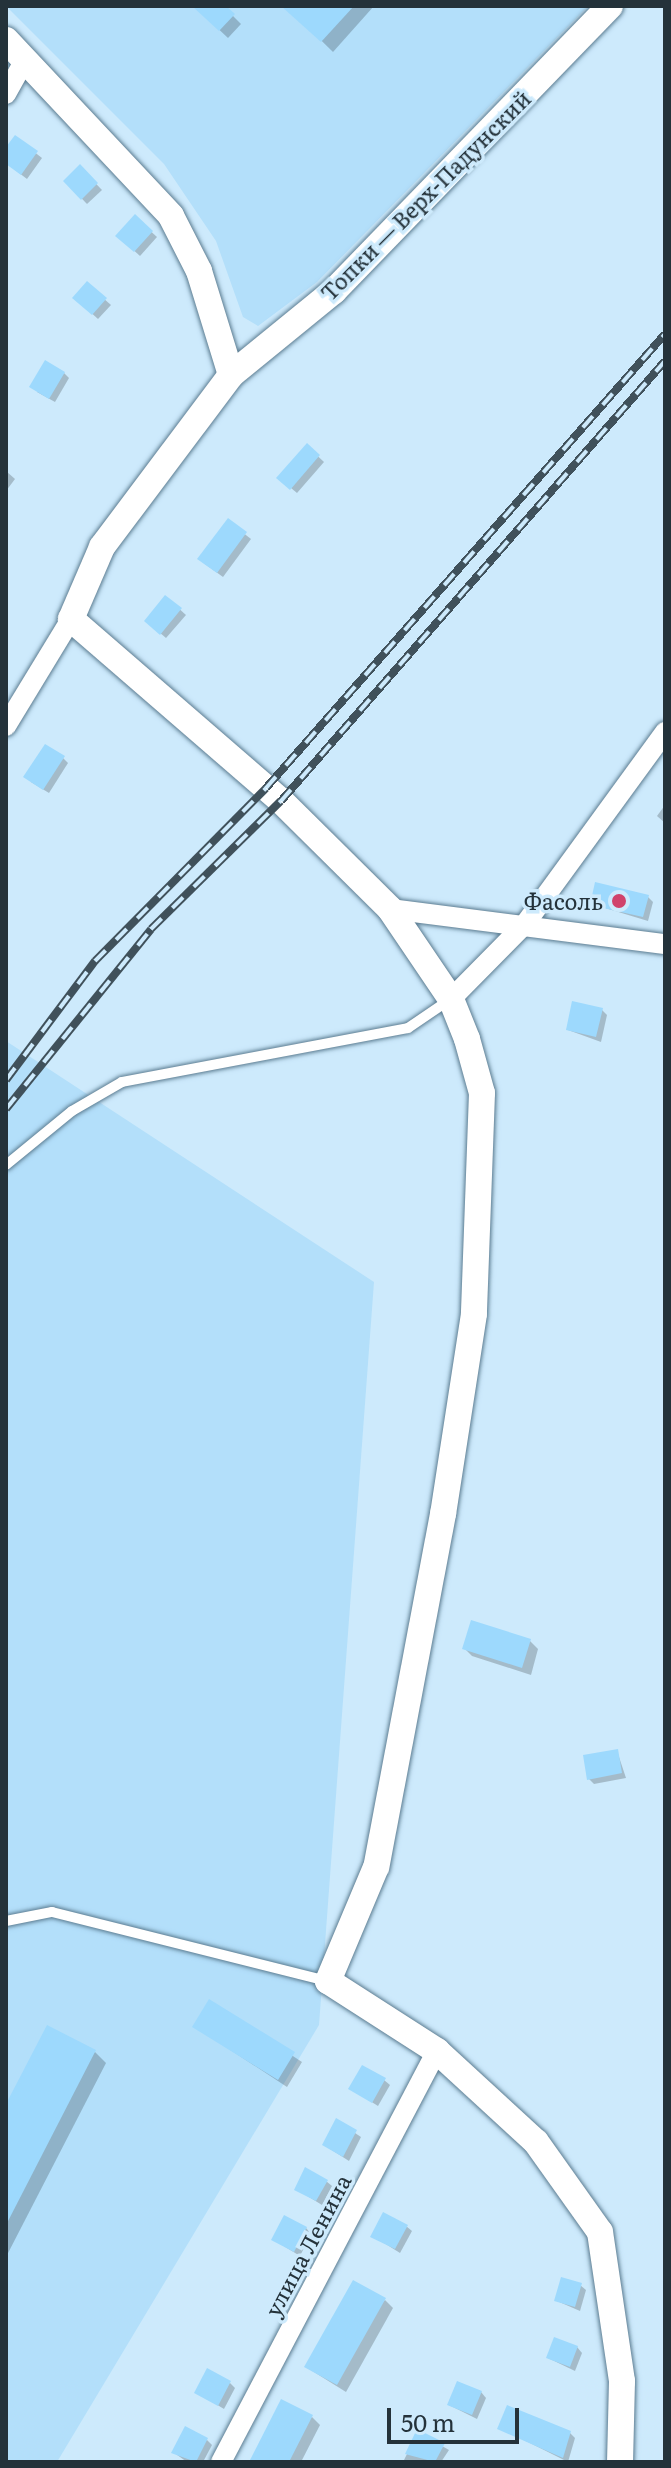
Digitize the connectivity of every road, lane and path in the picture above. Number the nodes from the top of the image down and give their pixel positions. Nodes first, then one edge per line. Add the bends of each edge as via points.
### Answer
1 (610, 6) edge
2 (6, 40) edge
3 (25, 60) junction
4 (6, 94) edge
5 (231, 375) junction
6 (71, 619) junction
7 (6, 726) edge
8 (665, 732) edge
9 (390, 909) junction
10 (525, 924) junction
11 (665, 944) edge
12 (451, 999) junction
13 (6, 1165) edge
14 (6, 1921) edge
15 (328, 1981) junction
16 (437, 2051) junction
17 (221, 2462) edge
18 (620, 2462) edge

1 - 5 street, Топки — Верх-Падунский via 334,291
2 - 3 street
3 - 4 street
3 - 5 street via 171,216 199,271
5 - 6 street, Топки — Верх-Падунский via 102,547
6 - 7 street
6 - 9 street via 281,801
8 - 10 street
9 - 10 street
9 - 12 street
10 - 11 street
10 - 12 street
12 - 13 lane via 408,1028 122,1082 72,1111
12 - 15 street via 482,1093 474,1314 443,1514 376,1867
14 - 15 lane via 52,1912
15 - 16 street
16 - 17 street, улица Ленина
16 - 18 street via 536,2142 600,2232 622,2381

